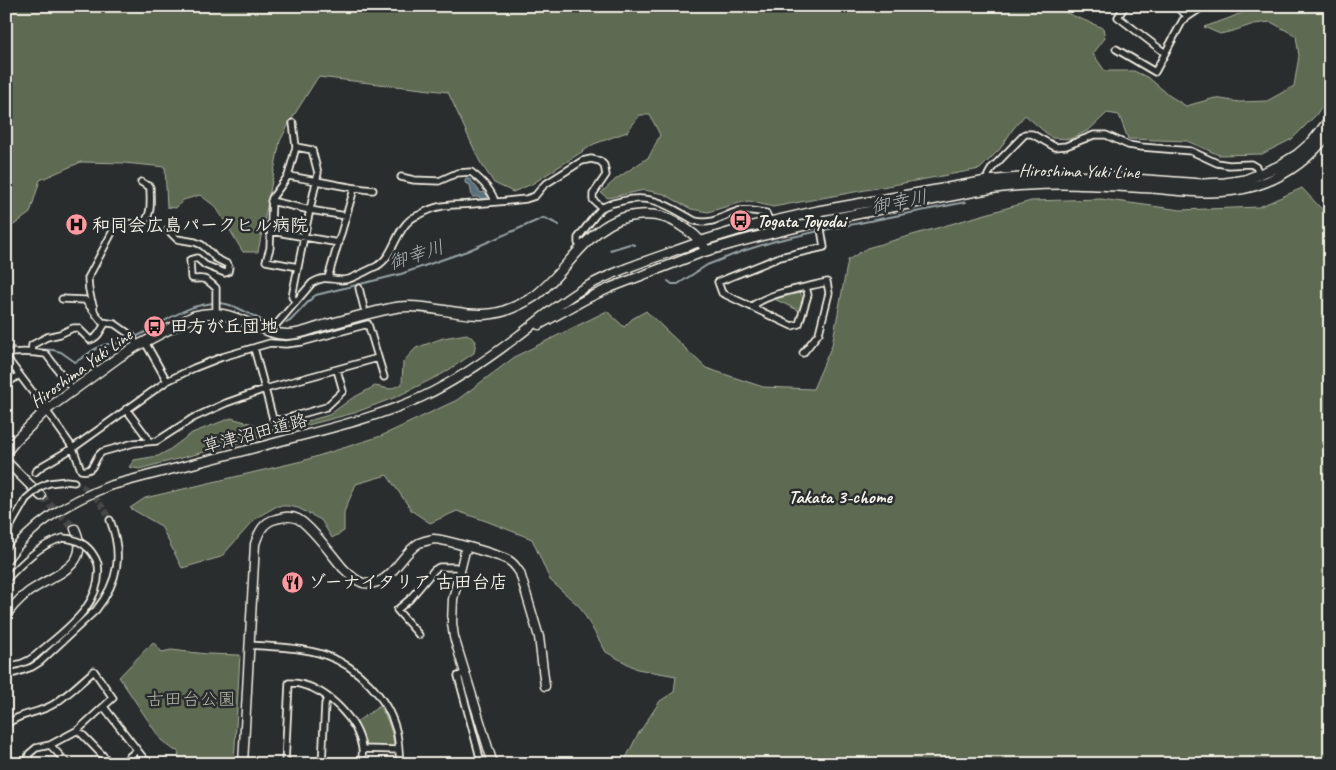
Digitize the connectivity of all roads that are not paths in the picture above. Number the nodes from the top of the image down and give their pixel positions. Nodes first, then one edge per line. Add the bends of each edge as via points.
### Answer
1 (1125, 6) edge
2 (1175, 6) edge
3 (1204, 6) edge
4 (1188, 16) junction
5 (1116, 49) dead end
6 (1165, 53) junction
7 (1330, 119) edge
8 (293, 122) dead end
9 (1330, 132) edge
10 (296, 147) junction
11 (1260, 175) junction
12 (288, 176) junction
13 (401, 177) dead end
14 (316, 180) junction
15 (141, 182) dead end
16 (988, 185) junction
17 (354, 189) junction
18 (373, 190) dead end
19 (271, 201) junction
20 (495, 202) junction
21 (602, 208) junction
22 (310, 210) junction
23 (818, 211) junction
24 (346, 216) junction
25 (820, 221) junction
26 (770, 222) junction
27 (168, 230) dead end
28 (271, 231) junction
29 (304, 237) junction
30 (702, 242) junction
31 (339, 243) junction
32 (582, 247) junction
33 (706, 251) junction
34 (298, 267) junction
35 (328, 278) junction
36 (359, 288) dead end
37 (806, 288) junction
38 (62, 300) dead end
39 (296, 302) junction
40 (752, 306) junction
41 (364, 308) dead end
42 (94, 311) junction
43 (216, 313) junction
44 (105, 324) junction
45 (272, 332) junction
46 (518, 336) junction
47 (141, 344) junction
48 (254, 348) junction
49 (31, 352) junction
50 (804, 353) dead end
51 (6, 355) edge
52 (378, 358) junction
53 (337, 370) junction
54 (19, 375) junction
55 (384, 377) dead end
56 (167, 381) junction
57 (6, 384) edge
58 (266, 388) junction
59 (73, 390) junction
60 (126, 409) junction
61 (46, 410) junction
62 (148, 441) junction
63 (73, 448) junction
64 (6, 452) edge
65 (6, 461) edge
66 (35, 472) dead end
67 (74, 482) tunnel mouth
68 (41, 496) tunnel mouth
69 (110, 520) tunnel mouth
70 (75, 529) tunnel mouth
71 (6, 534) edge
72 (466, 547) junction
73 (6, 560) edge
74 (460, 569) junction
75 (6, 580) edge
76 (6, 615) edge
77 (419, 634) dead end
78 (249, 644) junction
79 (6, 666) edge
80 (6, 673) edge
81 (466, 673) junction
82 (545, 686) dead end
83 (327, 698) junction
84 (104, 707) junction
85 (6, 725) edge
86 (78, 730) junction
87 (50, 744) junction
88 (362, 749) junction
89 (137, 750) junction
90 (399, 750) junction
91 (27, 764) edge
92 (68, 764) edge
93 (111, 764) edge
94 (121, 764) edge
95 (148, 764) edge
96 (243, 764) edge
97 (285, 764) edge
98 (322, 764) edge
99 (361, 764) edge
100 (400, 764) edge
101 (481, 764) edge
102 (493, 764) edge

1 - 6 street via 1118,17
2 - 4 street
3 - 4 street
4 - 6 street
5 - 6 street via 1155,72
7 - 11 main road, Hiroshima Yuki Line via 1298,154
8 - 10 street
9 - 16 main road, Hiroshima Yuki Line via 1303,161 1281,175 1254,186 1224,192 1063,183
10 - 12 street
10 - 14 street via 312,150 318,173
11 - 16 main road, Hiroshima Yuki Line via 1217,184 1098,176 1031,177
11 - 16 street via 1252,164 1217,163 1191,151 1141,147 1106,135 1094,135 1055,147 1032,134 1025,134 988,175
12 - 14 street
12 - 19 street
13 - 20 street via 439,181 457,173 471,172
14 - 17 street
14 - 22 street
15 - 42 street via 150,187 147,219 141,224 119,223 115,227 88,278
16 - 23 main road, Hiroshima Yuki Line
16 - 25 main road, Hiroshima Yuki Line
17 - 18 street
17 - 24 street
19 - 22 street
19 - 28 street
20 - 21 street via 534,196 582,161 591,160 604,165 606,175 593,194 593,200
20 - 35 street via 443,205 430,209 410,220 379,264 349,279
21 - 26 street via 629,199 646,198 662,202 695,221 718,220 747,210 766,213
21 - 32 street via 578,238
22 - 24 street
22 - 29 street
23 - 25 street
23 - 26 main road, Hiroshima Yuki Line
24 - 31 street
25 - 33 main road, Hiroshima Yuki Line
25 - 40 street via 824,247 780,257 718,282 722,293
26 - 30 main road, Hiroshima Yuki Line
27 - 43 street via 177,239 202,245 229,266 225,274 197,258 190,260 191,278 203,279 216,288
28 - 29 street
28 - 34 street via 266,261
29 - 31 street
29 - 34 street
30 - 32 main road, Hiroshima Yuki Line via 673,221 641,214 614,221
30 - 33 main road, Hiroshima Yuki Line
30 - 46 street via 584,289
31 - 35 street
32 - 45 main road, Hiroshima Yuki Line via 536,295 504,311 473,314 399,307 295,334
33 - 46 street via 612,287
34 - 39 street via 292,297
35 - 39 street via 312,283
36 - 41 street
37 - 40 street via 774,295
37 - 40 street via 808,295 799,324 792,326
37 - 50 street via 827,282 829,293 819,332
38 - 42 street via 85,300
39 - 45 street
42 - 44 street
43 - 45 main road, Hiroshima Yuki Line
43 - 47 main road, Hiroshima Yuki Line via 194,316
44 - 47 street via 115,324
44 - 49 street via 94,339 90,340 78,328 72,328 32,345
46 - 73 street, 草津沼田道路 via 450,382 394,409 330,429 109,486 84,496 41,523
47 - 56 street
47 - 59 main road, Hiroshima Yuki Line
48 - 52 street via 270,343 302,342 368,322
48 - 56 street via 222,357
48 - 58 street
49 - 51 street
49 - 59 street via 46,354
51 - 54 street
52 - 53 street
52 - 55 street
53 - 58 street
53 - 58 street via 343,391 326,407 281,420 273,418
54 - 57 street
54 - 61 street
56 - 60 street
58 - 62 street via 193,418 157,441
59 - 61 main road, Hiroshima Yuki Line
60 - 62 street
60 - 63 street
61 - 63 street
61 - 64 main road, Hiroshima Yuki Line
62 - 63 street via 102,452 94,465 85,471 81,470
63 - 66 street
65 - 68 street
67 - 71 street, bridge via 57,481 40,487 26,499
69 - 80 street via 118,562 104,600 40,662 23,671
70 - 76 street via 79,543 76,559 67,570 23,595
72 - 74 street
72 - 78 street via 436,539 425,540 412,548 383,580 364,583 350,576 297,518 285,516 271,520 259,530 255,544
72 - 82 street via 515,564 539,637
74 - 77 street via 439,567 434,570 397,610
74 - 81 street via 453,599 452,623
75 - 79 street, bridge via 46,544 63,538 84,544 98,564 96,589 78,618 27,662
78 - 90 street via 311,651 348,666 381,699 396,730
78 - 96 street
81 - 101 street via 458,676
81 - 102 street
83 - 88 street via 352,722
83 - 97 street via 301,684 289,683
83 - 98 street
84 - 85 street via 113,698 94,671 54,704 20,716
84 - 86 street
84 - 89 street
86 - 87 street
86 - 93 street
87 - 91 street via 29,754
87 - 92 street
88 - 90 street
88 - 99 street
89 - 94 street
89 - 95 street
90 - 100 street

